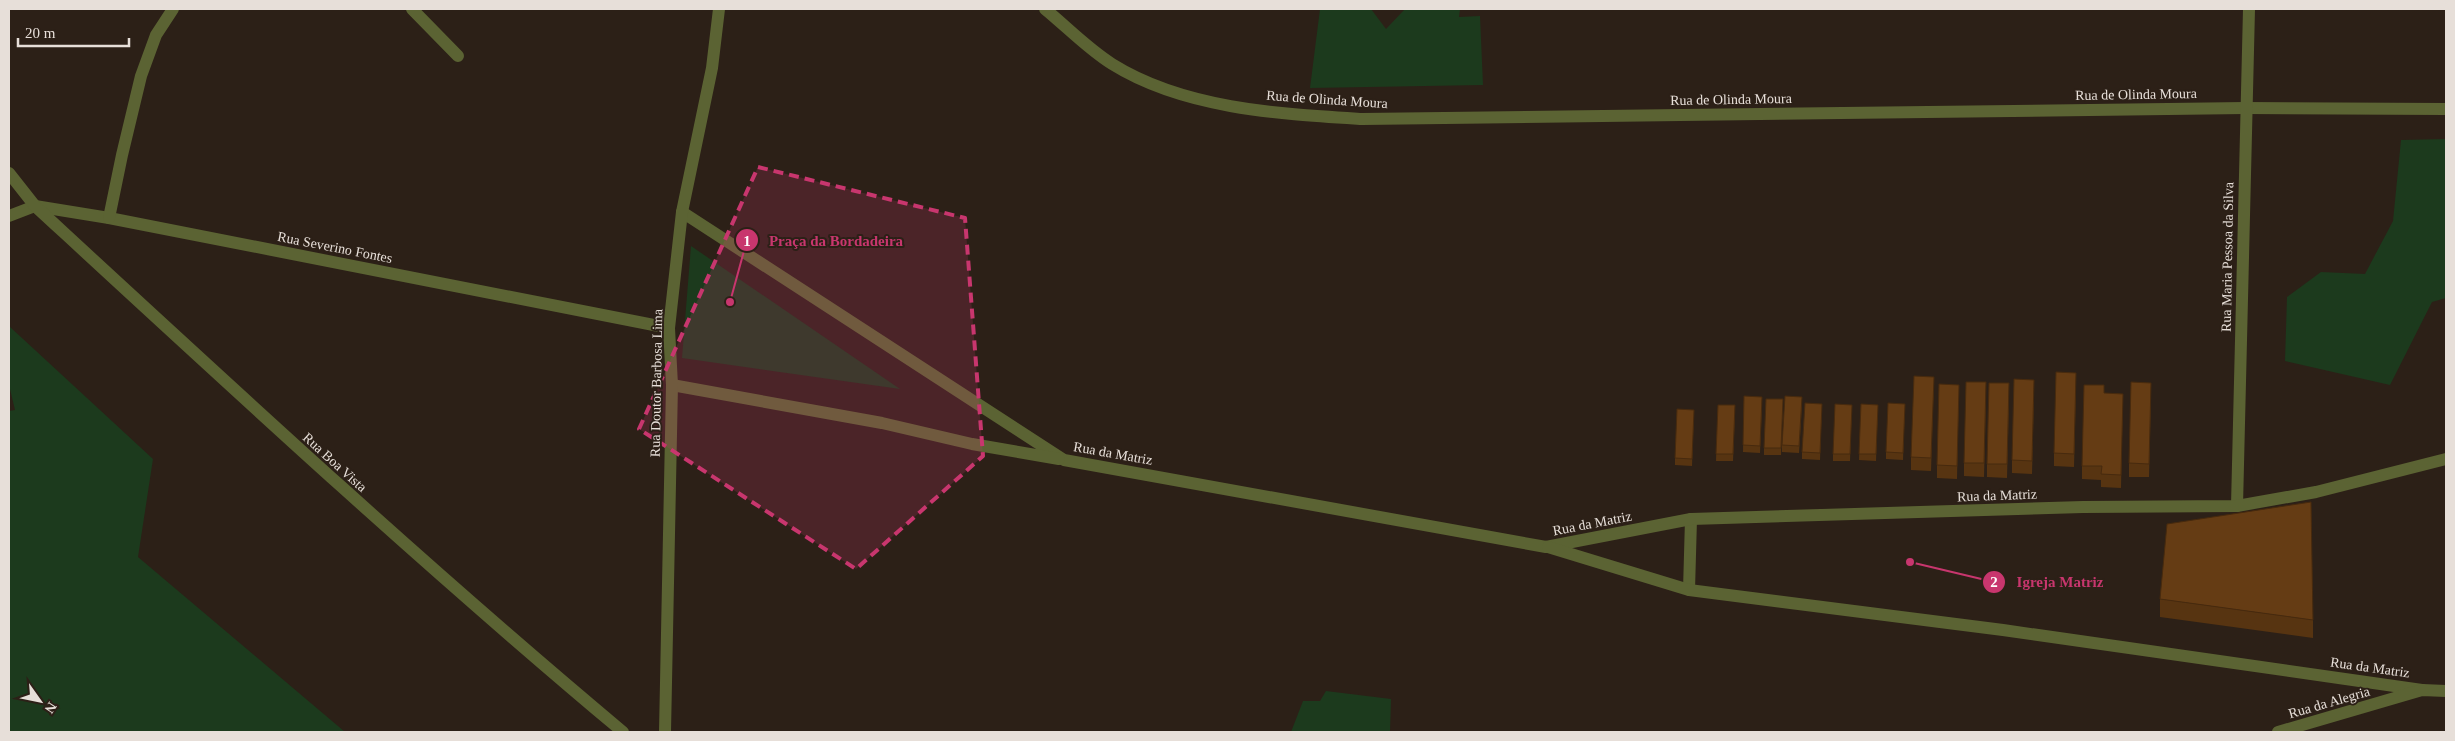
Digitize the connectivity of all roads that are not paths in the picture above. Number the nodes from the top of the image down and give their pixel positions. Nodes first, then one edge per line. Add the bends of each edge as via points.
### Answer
1 (173, 9) edge
2 (412, 9) edge
3 (719, 9) edge
4 (1045, 9) edge
5 (2249, 9) edge
6 (458, 56) dead end
7 (2245, 108) junction
8 (2446, 109) edge
9 (9, 174) edge
10 (35, 206) junction
11 (682, 212) junction
12 (9, 216) edge
13 (110, 218) junction
14 (669, 328) junction
15 (672, 385) junction
16 (2446, 459) edge
17 (1064, 460) junction
18 (2237, 506) junction
19 (1691, 518) junction
20 (1546, 547) junction
21 (1690, 590) junction
22 (2422, 690) junction
23 (2446, 691) edge
24 (623, 732) edge
25 (665, 732) edge
26 (2278, 732) edge

1 - 13 street via 156,35 141,76
2 - 6 street
3 - 11 street, Rua Doutor Barbosa Lima via 712,68
4 - 7 street, Rua de Olinda Moura via 1113,65 1161,86 1213,104 1293,114 1362,118
5 - 7 street, Rua Maria Pessoa da Silva
7 - 8 street, Rua de Olinda Moura
7 - 18 street, Rua Maria Pessoa da Silva
9 - 10 street
10 - 12 street
10 - 13 street, Rua Severino Fontes
10 - 24 street, Rua Boa Vista via 337,485
11 - 14 street, Rua Doutor Barbosa Lima
11 - 17 street, Rua da Matriz
13 - 14 street, Rua Severino Fontes
14 - 15 street, Rua Doutor Barbosa Lima
15 - 17 street
15 - 25 street, Rua Doutor Barbosa Lima
16 - 18 street, Rua da Matriz via 2316,492
17 - 20 street, Rua da Matriz
18 - 19 street, Rua da Matriz
19 - 20 street, Rua da Matriz
19 - 21 street
20 - 21 street, Rua da Matriz
21 - 22 street, Rua da Matriz via 2003,630
22 - 23 street, Rua da Alegria
22 - 26 street, Rua da Alegria

